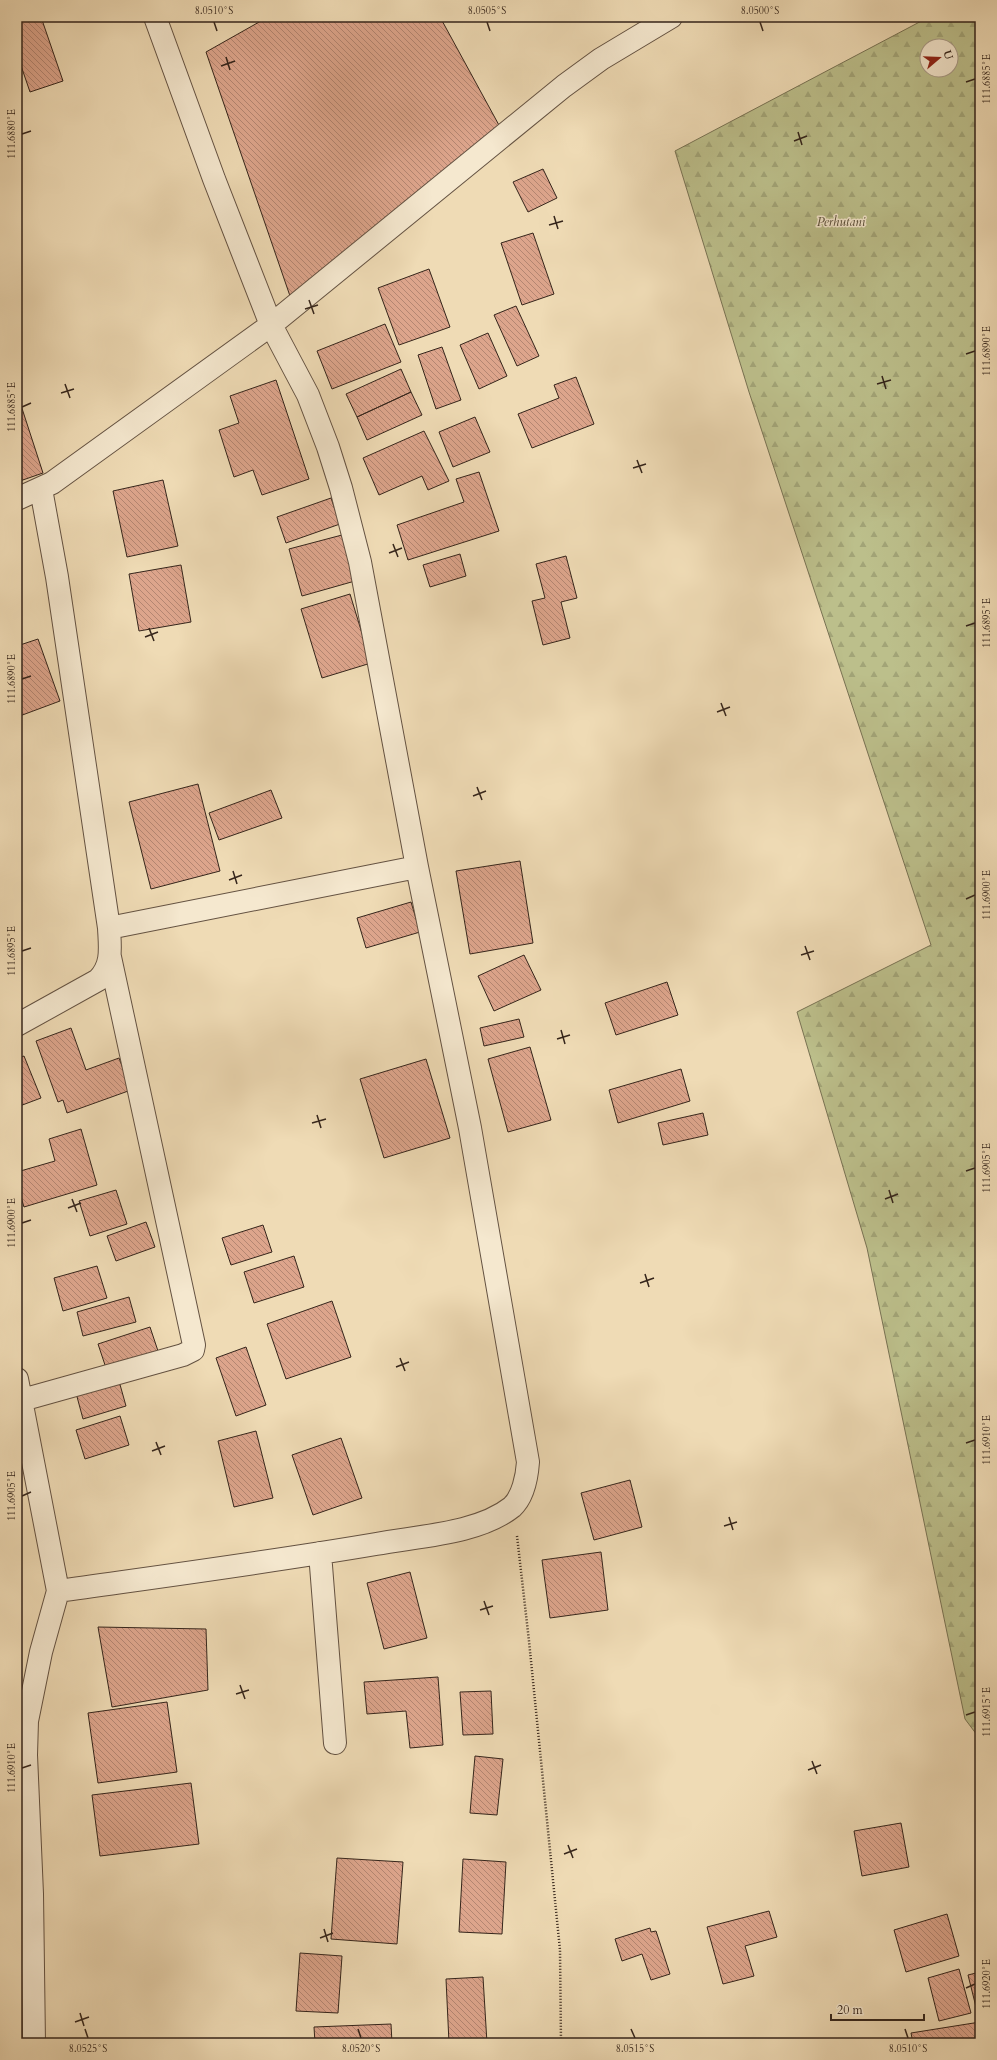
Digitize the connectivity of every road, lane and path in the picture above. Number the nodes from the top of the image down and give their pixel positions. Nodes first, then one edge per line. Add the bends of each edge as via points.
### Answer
1 (671, 17) edge
2 (156, 19) edge
3 (271, 325) junction
4 (41, 489) junction
5 (17, 499) edge
6 (417, 867) junction
7 (109, 928) junction
8 (110, 957) junction
9 (17, 1025) edge
10 (17, 1379) edge
11 (22, 1400) junction
12 (513, 1506) junction
13 (320, 1553) junction
14 (58, 1591) junction
15 (335, 1744) dead end
16 (34, 2043) edge
17 (561, 2043) edge

1 - 3 street via 601,59 564,86
2 - 3 street
3 - 4 street
3 - 6 street via 308,395 341,488 360,562
4 - 5 street
4 - 7 street via 57,577
6 - 7 street
6 - 12 street via 470,1128 528,1462 526,1482
7 - 8 street
8 - 9 street via 106,972 98,980
8 - 11 street via 194,1345 193,1350 183,1355
10 - 11 street
11 - 14 street
12 - 13 street via 496,1517 468,1528
12 - 17 path via 560,1950
13 - 14 street
13 - 15 street
14 - 16 street via 41,1652 27,1721

